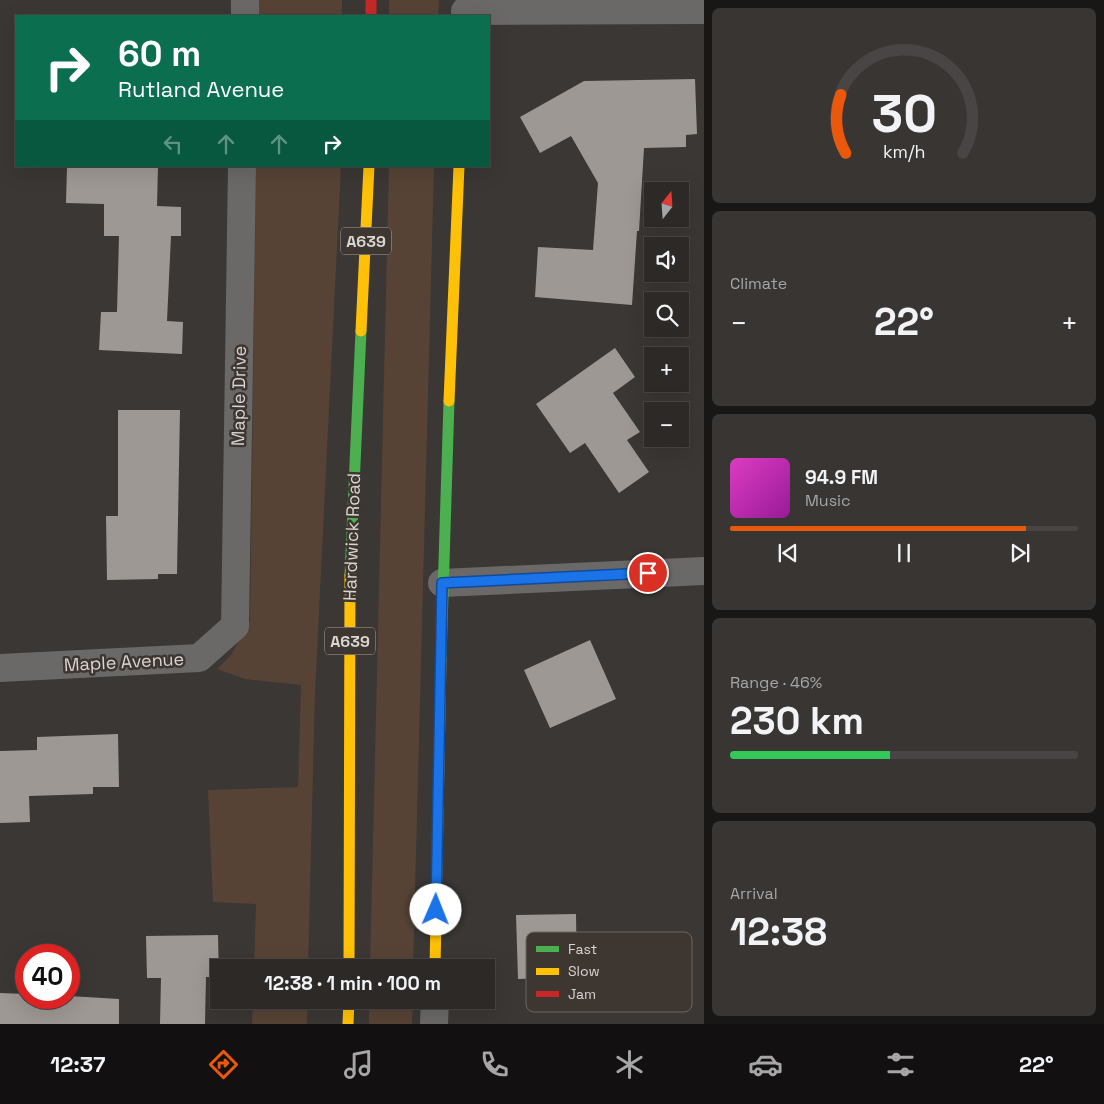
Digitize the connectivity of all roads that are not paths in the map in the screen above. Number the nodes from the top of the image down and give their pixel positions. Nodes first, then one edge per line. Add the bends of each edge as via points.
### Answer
1 (245, 0) edge
2 (371, 0) edge
3 (464, 9) edge
4 (704, 10) edge
5 (245, 15) edge
6 (371, 15) edge
7 (242, 167) edge
8 (369, 167) edge
9 (458, 167) edge
10 (704, 571) edge
11 (442, 583) junction
12 (235, 626) joint
13 (0, 668) edge
14 (349, 959) edge
15 (436, 959) edge
16 (348, 1009) edge
17 (435, 1009) edge
18 (348, 1024) edge
19 (434, 1024) edge

1 - 5 street
2 - 6 main road
3 - 4 street
7 - 12 street, Maple Drive
8 - 14 main road, Hardwick Road / A639 via 350,548
9 - 11 main road
10 - 11 street
11 - 15 main road
12 - 13 street, Maple Avenue via 199,658
16 - 18 main road
17 - 19 street

